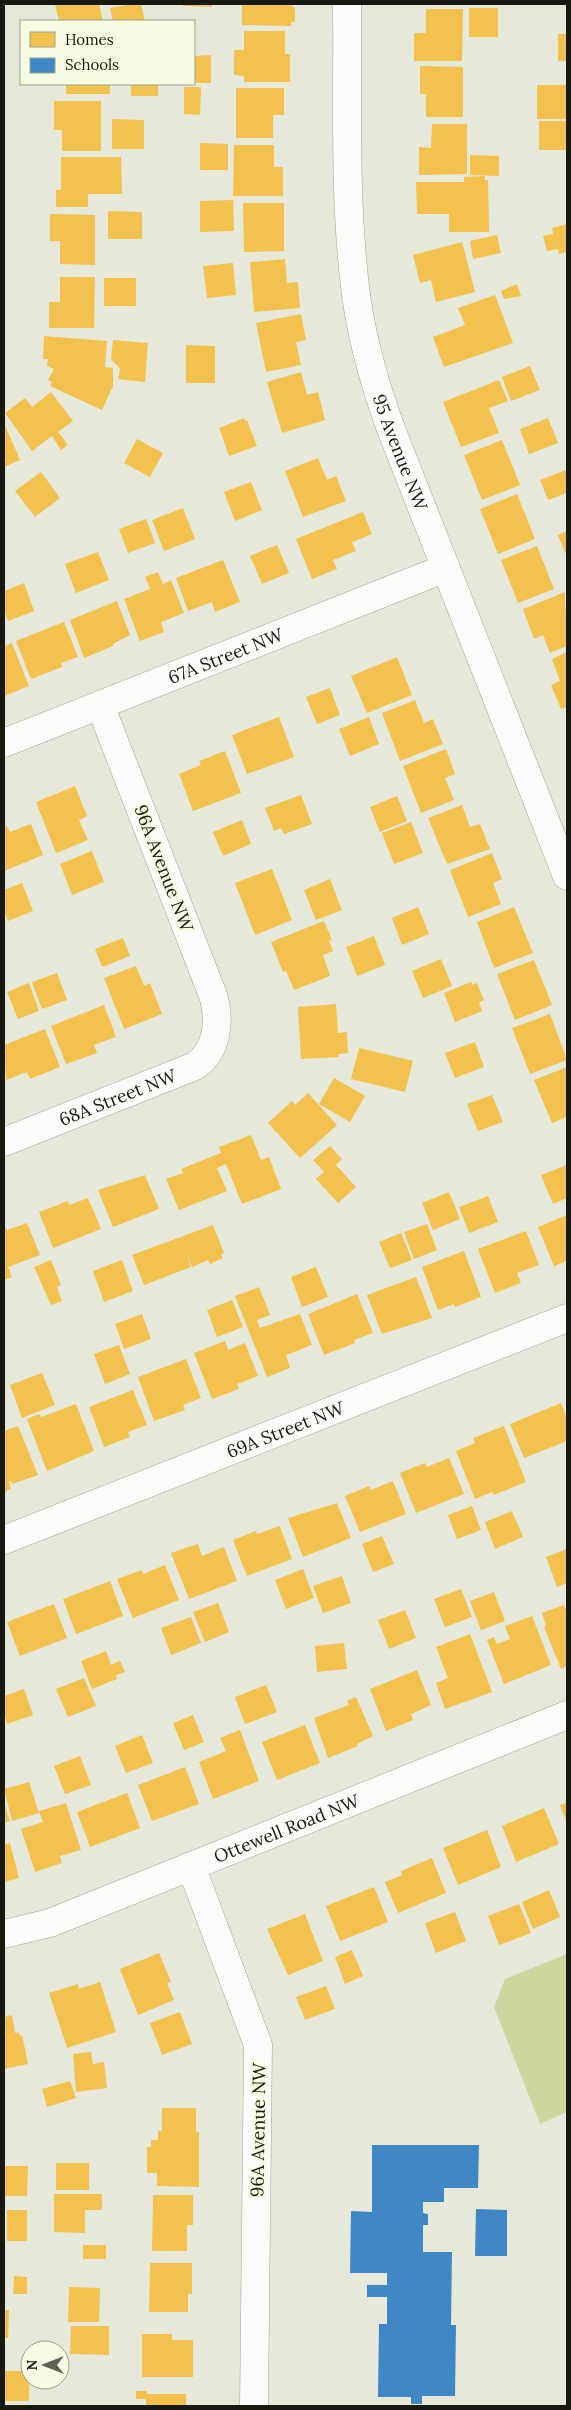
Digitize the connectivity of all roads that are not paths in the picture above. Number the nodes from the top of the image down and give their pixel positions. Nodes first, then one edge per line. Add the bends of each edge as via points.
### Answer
1 (347, 4) edge
2 (446, 568) junction
3 (100, 705) junction
4 (4, 744) edge
5 (567, 876) edge
6 (216, 1034) joint
7 (4, 1142) edge
8 (567, 1318) edge
9 (4, 1540) edge
10 (567, 1715) edge
11 (190, 1866) junction
12 (4, 1934) edge
13 (254, 2406) edge

1 - 2 street, 95 Avenue NW via 350,244 360,317 382,403
2 - 3 street, 67A Street NW
2 - 5 street, 95 Avenue NW
3 - 4 street, 67A Street NW
3 - 6 street, 96A Avenue NW via 214,998
6 - 7 street, 68A Street NW via 205,1059 195,1066
8 - 9 street, 69A Street NW
10 - 11 street, Ottewell Road NW
11 - 12 street, Ottewell Road NW via 50,1922
11 - 13 street, 96A Avenue NW via 258,2046

